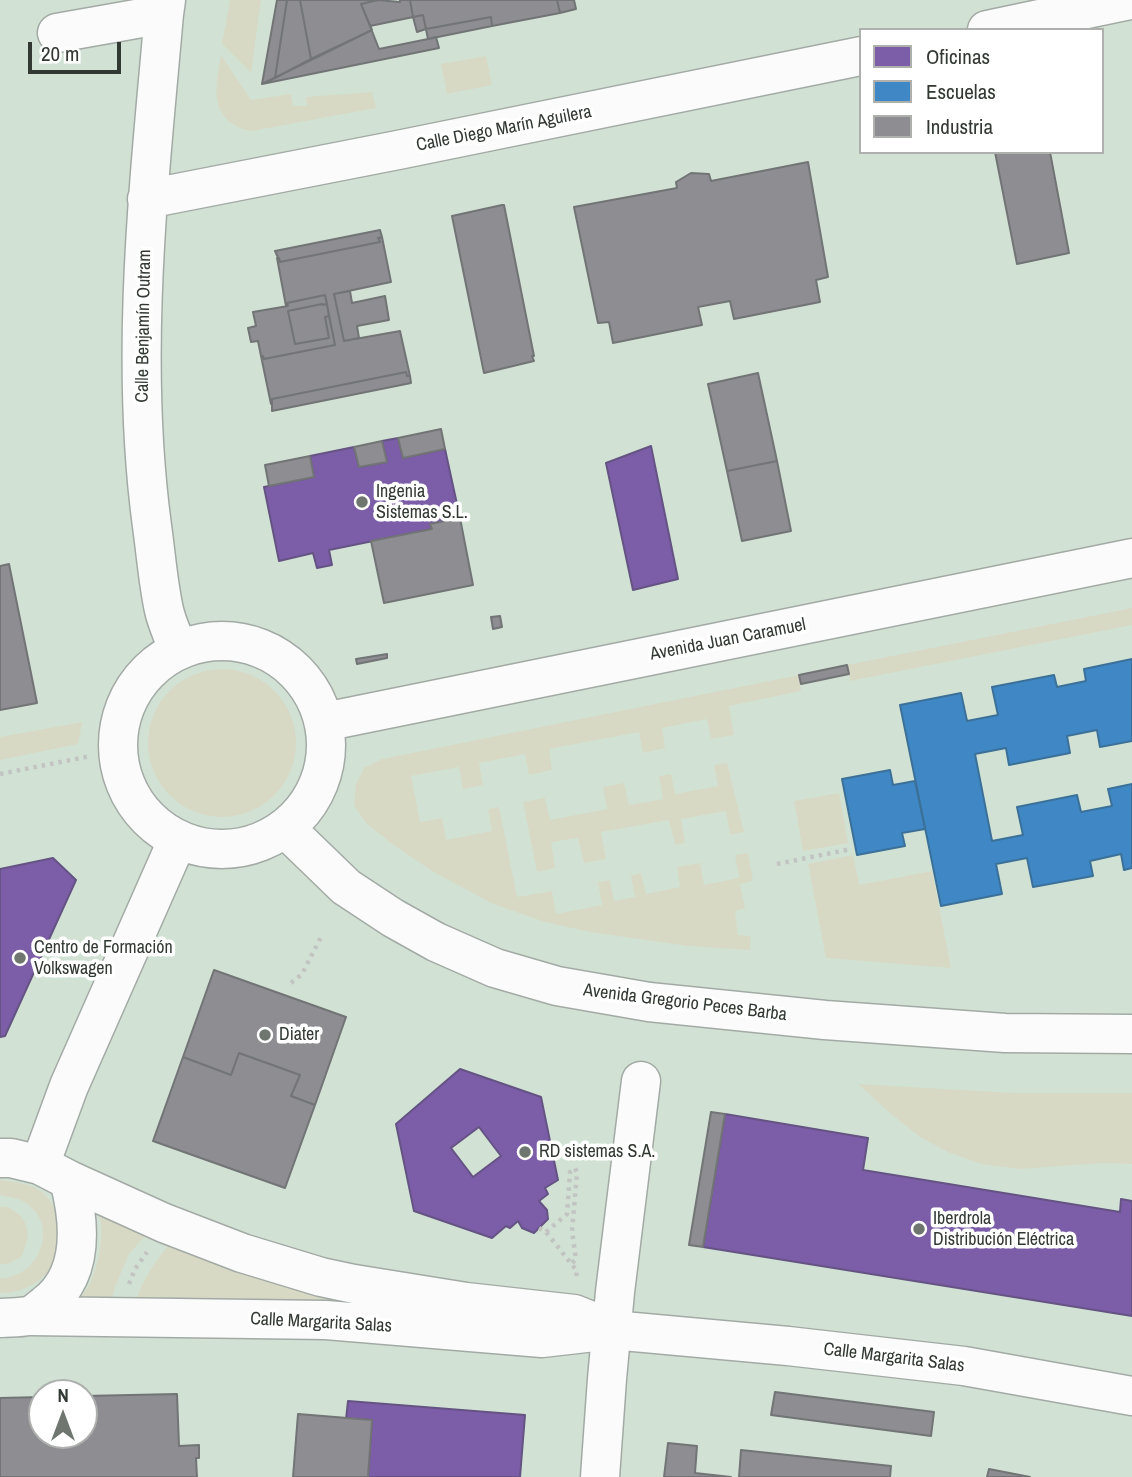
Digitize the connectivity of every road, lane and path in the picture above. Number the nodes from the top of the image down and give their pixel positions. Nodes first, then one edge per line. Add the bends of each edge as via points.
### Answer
1 (1130, 0) edge
2 (165, 7) edge
3 (997, 28) edge
4 (57, 33) dead end
5 (859, 56) edge
6 (147, 199) junction
7 (1132, 558) edge
8 (178, 650) junction
9 (324, 722) junction
10 (91, 756) dead end
11 (0, 774) edge
12 (285, 828) junction
13 (178, 839) junction
14 (850, 849) dead end
15 (777, 864) dead end
16 (321, 937) dead end
17 (290, 983) dead end
18 (1132, 1034) edge
19 (641, 1081) dead end
20 (0, 1158) edge
21 (55, 1172) junction
22 (164, 1223) junction
23 (540, 1228) dead end
24 (546, 1232) junction
25 (571, 1264) junction
26 (575, 1289) dead end
27 (15, 1317) edge
28 (122, 1318) junction
29 (612, 1329) junction
30 (1132, 1396) edge
31 (600, 1477) edge

1 - 3 street
2 - 4 street
2 - 6 street, Calle Benjamín Outram
5 - 6 street, Calle Diego Marín Aguilera
6 - 8 street, Calle Benjamín Outram via 144,440 164,612
7 - 9 street, Avenida Juan Caramuel
8 - 9 street via 208,641 239,642 269,651 295,669 313,693
8 - 13 street via 138,682 118,731 118,757 137,806 155,825
9 - 12 street via 326,761 320,781 312,798
10 - 11 path
12 - 13 street via 244,847 210,848
12 - 18 street, Avenida Gregorio Peces Barba via 346,887 393,918 495,968 557,986 649,1002 825,1020 993,1032
13 - 21 street via 69,1086
14 - 15 path
16 - 17 path via 302,974
19 - 29 street
20 - 21 street, Calle Margarita Salas
21 - 22 street, Calle Margarita Salas
21 - 27 street, Calle Margarita Salas via 78,1220 77,1249 68,1279 52,1300
22 - 28 path via 135,1269
22 - 29 street, Calle Margarita Salas via 242,1253 354,1284 574,1314
23 - 24 path
24 - 25 path
24 - 25 path via 567,1214 570,1171 575,1168 572,1231 576,1259
25 - 26 path via 577,1271
27 - 28 street, Calle Margarita Salas
28 - 29 street, Calle Margarita Salas via 326,1320 542,1338
29 - 30 street, Calle Margarita Salas via 964,1366
29 - 31 street

